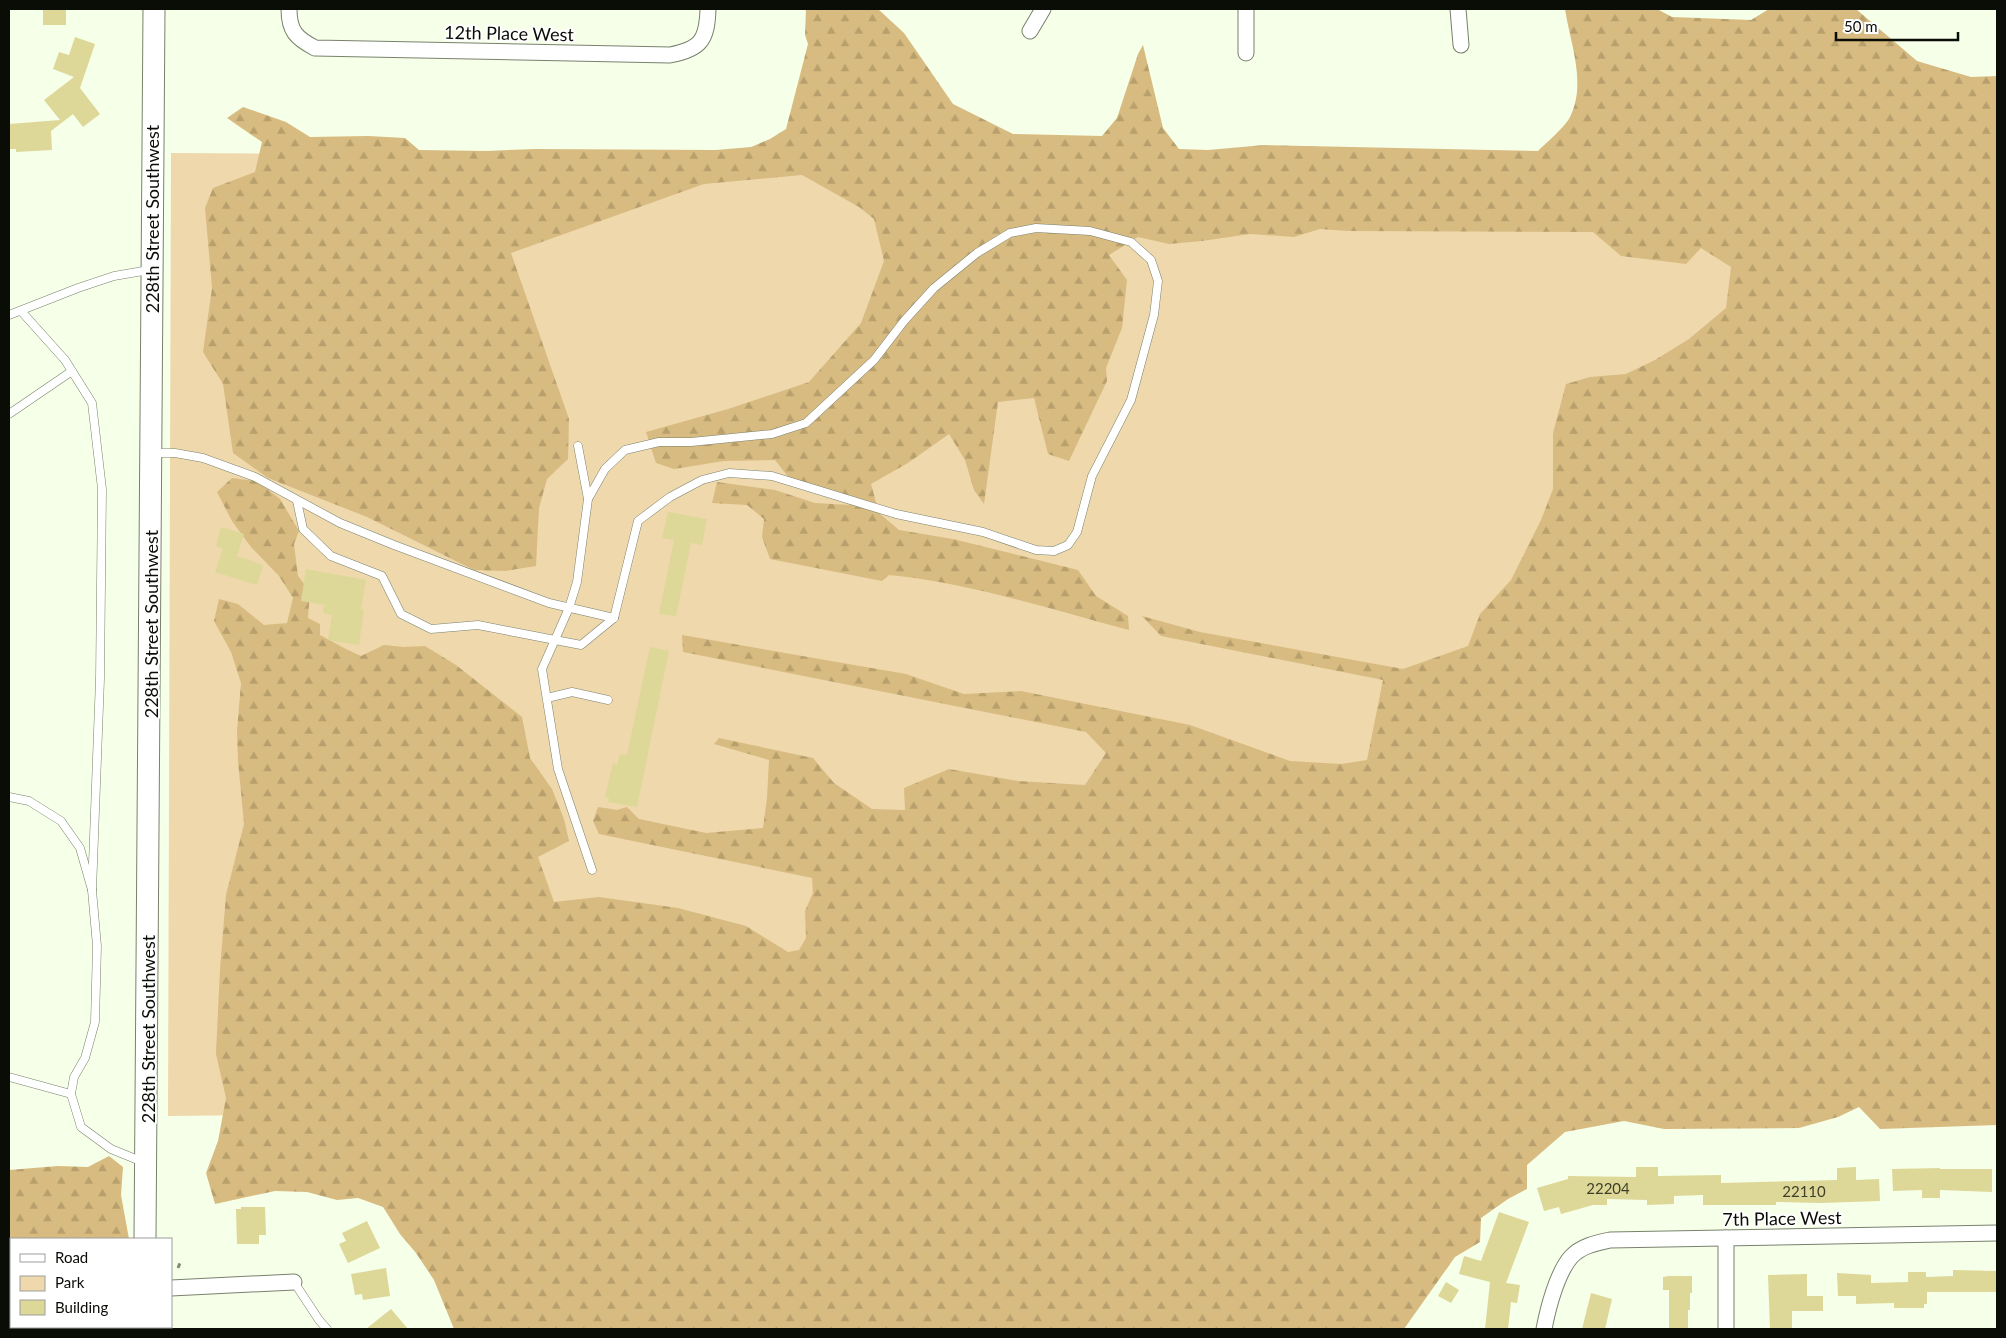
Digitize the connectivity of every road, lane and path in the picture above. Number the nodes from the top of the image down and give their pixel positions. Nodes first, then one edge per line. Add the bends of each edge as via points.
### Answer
1 (154, 9) edge
2 (290, 9) edge
3 (708, 9) edge
4 (1043, 9) edge
5 (1246, 9) edge
6 (1458, 9) edge
7 (1030, 31) dead end
8 (1461, 45) dead end
9 (1246, 53) dead end
10 (151, 270) junction
11 (21, 311) junction
12 (9, 315) edge
13 (72, 371) junction
14 (9, 414) edge
15 (578, 446) dead end
16 (152, 453) junction
17 (588, 499) junction
18 (297, 501) junction
19 (569, 608) junction
20 (614, 618) junction
21 (554, 640) junction
22 (546, 698) junction
23 (608, 700) dead end
24 (9, 797) edge
25 (592, 870) dead end
26 (92, 890) junction
27 (9, 1077) edge
28 (71, 1094) junction
29 (146, 1163) junction
30 (1997, 1233) edge
31 (145, 1238) edge
32 (1726, 1238) junction
33 (180, 1263) dead end
34 (178, 1268) dead end
35 (294, 1282) joint
36 (172, 1288) edge
37 (327, 1329) edge
38 (1544, 1329) edge
39 (1726, 1329) edge

1 - 10 main road, 228th Street Southwest
2 - 3 street, 12th Place West via 289,24 296,35 300,41 315,48 670,55 687,52 700,43 708,24
4 - 7 street
5 - 9 street
6 - 8 street
10 - 11 lane via 114,276
10 - 16 main road, 228th Street Southwest
11 - 12 lane
11 - 13 lane
13 - 14 lane
13 - 26 lane via 92,404 102,489 100,679
15 - 17 lane
16 - 18 lane via 203,458 255,478
16 - 29 main road, 228th Street Southwest
17 - 19 lane via 577,582
17 - 20 lane via 605,469 625,450 660,442 772,434 806,423 874,360 934,288 977,253 1010,234 1036,228 1090,231 1131,242 1151,260 1158,281 1154,315 1131,400 1092,476 1077,532 1068,545 1054,552 1036,550 983,532 896,514 772,476 729,473 702,480 670,497 638,521
18 - 19 lane via 394,545
18 - 21 lane via 303,529 331,556 382,576 402,614 431,630 478,625
19 - 20 lane
19 - 21 lane
20 - 21 lane via 581,645
21 - 22 lane via 542,669
22 - 23 lane via 572,692
22 - 25 lane via 558,769
24 - 26 lane via 29,801 61,821 80,848
26 - 28 lane via 97,946 95,1022 86,1058 74,1077
27 - 28 lane
28 - 29 lane via 81,1128 111,1149
29 - 31 main road, 228th Street Southwest
30 - 32 street, 7th Place West
32 - 38 street, 7th Place West via 1610,1240 1590,1244 1571,1256 1559,1279
32 - 39 street
33 - 34 path
35 - 36 street
35 - 37 lane

